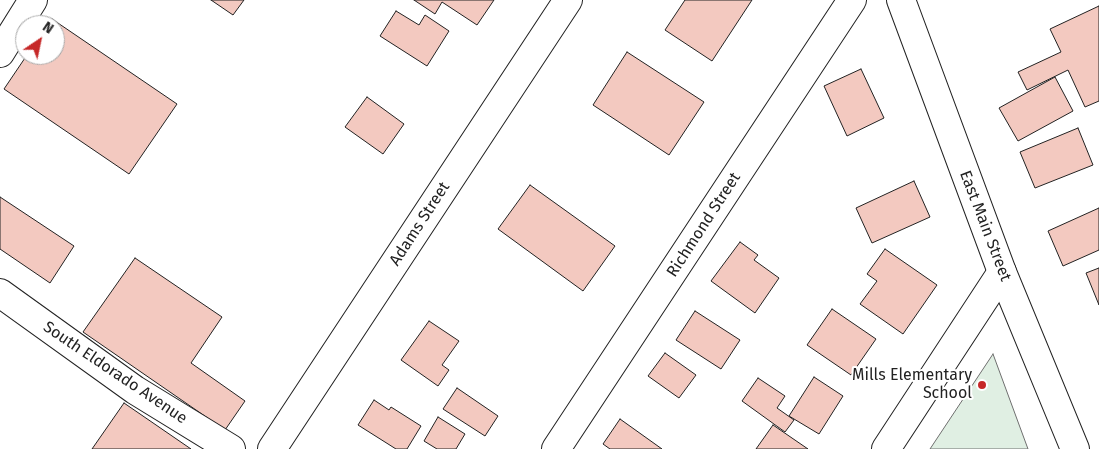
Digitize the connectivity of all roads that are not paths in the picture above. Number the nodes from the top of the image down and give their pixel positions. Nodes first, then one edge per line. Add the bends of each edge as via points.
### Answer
1 (33, 0) edge
2 (568, 0) edge
3 (852, 0) edge
4 (901, 0) edge
5 (0, 53) edge
6 (1002, 272) junction
7 (0, 293) edge
8 (231, 449) edge
9 (272, 449) edge
10 (556, 449) edge
11 (886, 449) edge
12 (1076, 449) edge

1 - 5 street
2 - 9 street, Adams Street
3 - 10 street, Richmond Street
4 - 6 street, East Main Street
6 - 11 street
6 - 12 street, East Main Street
7 - 8 street, South Eldorado Avenue via 135,390

